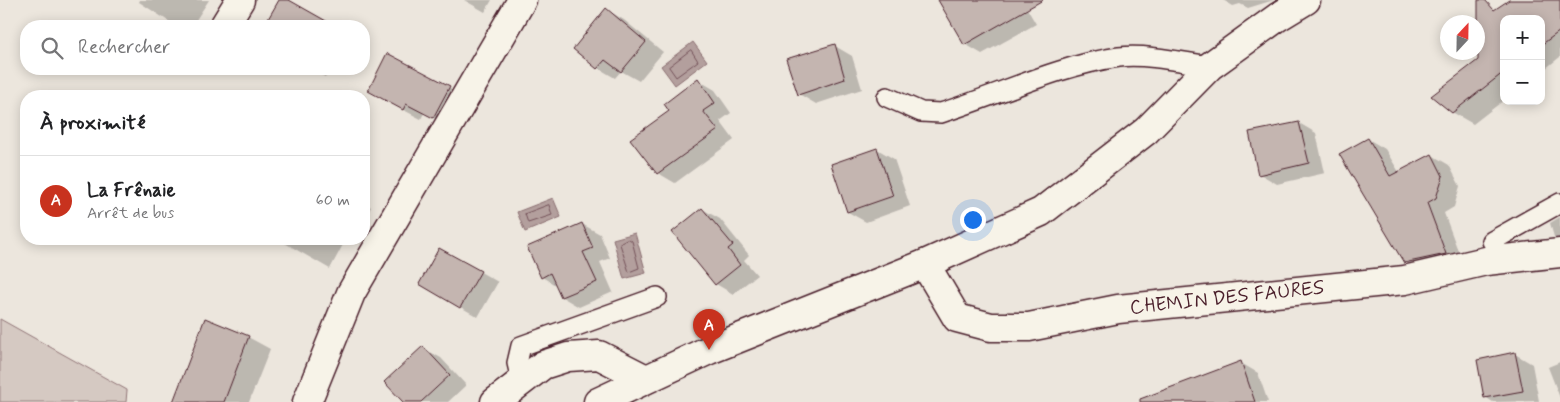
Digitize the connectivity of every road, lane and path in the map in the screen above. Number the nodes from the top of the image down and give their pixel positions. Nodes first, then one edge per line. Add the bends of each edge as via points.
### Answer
1 (240, 0) edge
2 (522, 0) edge
3 (1306, 0) edge
4 (228, 20) edge
5 (1210, 66) junction
6 (887, 97) dead end
7 (1560, 203) edge
8 (1492, 240) dead end
9 (1560, 254) edge
10 (925, 264) junction
11 (657, 297) dead end
12 (646, 379) junction
13 (522, 380) junction
14 (307, 402) edge
15 (495, 402) edge
16 (598, 402) edge

1 - 4 street
2 - 14 street via 351,293
3 - 5 street
5 - 6 lane via 1167,59 1121,57 1088,64 940,113 920,112
5 - 10 street via 1146,131 1041,212
7 - 8 lane
9 - 10 street, CHEMIN DES FAURES via 1486,261 1405,280 1118,309 1029,327 991,327 958,318
10 - 12 street via 709,350
11 - 13 lane via 521,346 517,362
12 - 13 street via 599,355 568,357 543,365
12 - 16 street
13 - 15 street

